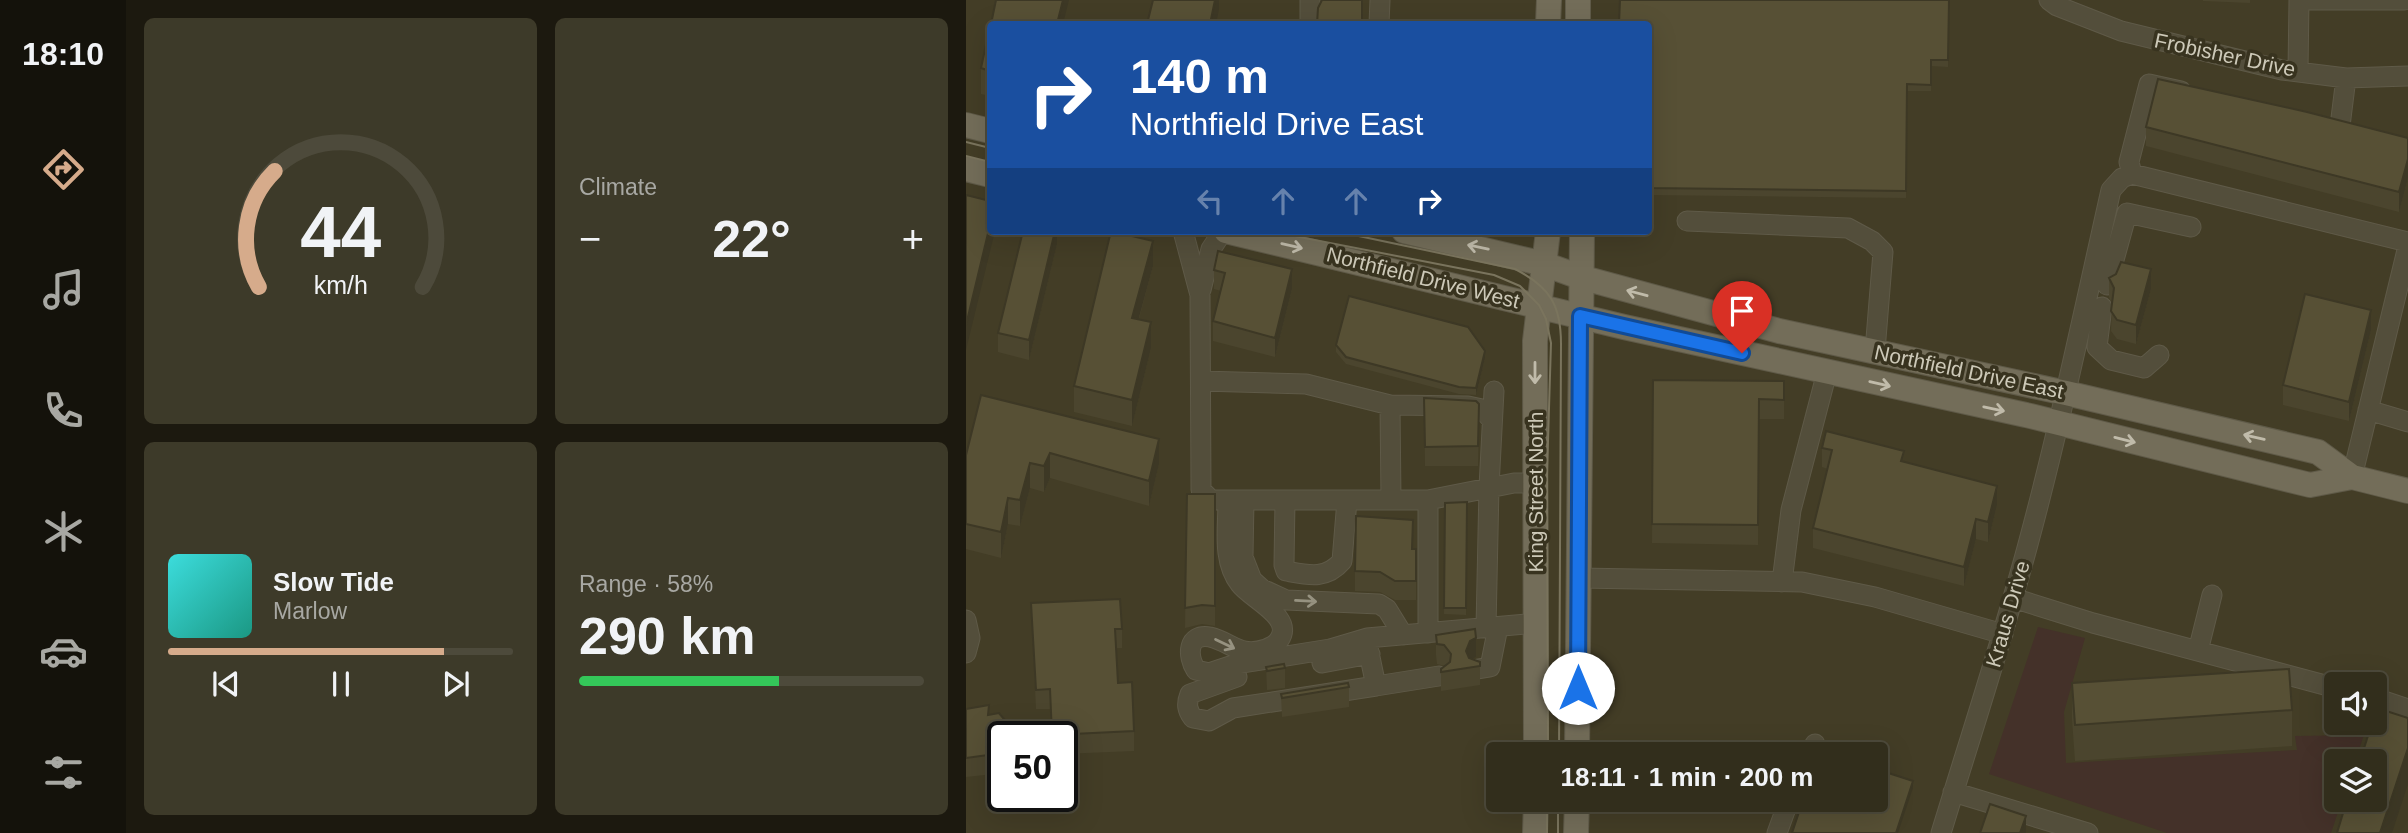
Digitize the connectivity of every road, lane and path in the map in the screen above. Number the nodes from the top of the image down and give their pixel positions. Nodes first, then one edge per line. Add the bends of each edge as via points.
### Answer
1 (1310, 0) edge
2 (1380, 0) edge
3 (1549, 0) edge
4 (1578, 0) edge
5 (2049, 0) edge
6 (2300, 0) edge
7 (2404, 0) edge
8 (1310, 21) edge
9 (1379, 21) edge
10 (1549, 21) edge
11 (1578, 21) edge
12 (2298, 71) junction
13 (2408, 76) edge
14 (2346, 78) junction
15 (2200, 95) edge
16 (966, 125) edge
17 (2341, 126) edge
18 (987, 130) edge
19 (966, 169) edge
20 (987, 173) edge
21 (2132, 174) junction
22 (1687, 222) dead end
23 (2191, 227) dead end
24 (1184, 235) edge
25 (1221, 235) edge
26 (1241, 235) edge
27 (1421, 235) edge
28 (1548, 235) edge
29 (1582, 235) edge
30 (2408, 244) edge
31 (1545, 264) junction
32 (1580, 277) junction
33 (2107, 285) edge
34 (1199, 295) junction
35 (1539, 305) junction
36 (2102, 307) dead end
37 (1580, 316) junction
38 (1875, 351) junction
39 (2159, 355) dead end
40 (1827, 372) junction
41 (1201, 381) junction
42 (1494, 391) dead end
43 (2066, 393) junction
44 (1390, 405) junction
45 (2368, 410) junction
46 (1492, 420) junction
47 (2408, 422) edge
48 (2059, 424) junction
49 (2352, 477) junction
50 (1535, 483) junction
51 (1489, 487) junction
52 (2408, 491) edge
53 (1236, 500) junction
54 (1285, 500) junction
55 (1347, 500) junction
56 (1391, 500) junction
57 (1428, 500) junction
58 (1579, 578) junction
59 (1783, 582) junction
60 (2212, 595) dead end
61 (2013, 598) junction
62 (966, 620) edge
63 (1537, 623) junction
64 (1492, 627) junction
65 (1428, 633) junction
66 (2003, 634) junction
67 (1403, 635) junction
68 (1368, 646) junction
69 (2198, 651) junction
70 (966, 653) edge
71 (1478, 669) edge
72 (1439, 676) edge
73 (2324, 685) edge
74 (1376, 686) junction
75 (2387, 702) edge
76 (2408, 709) edge
77 (1536, 742) edge
78 (1577, 742) edge
79 (1953, 792) junction
80 (1536, 812) edge
81 (1577, 812) edge
82 (1785, 812) edge
83 (1535, 833) edge
84 (1576, 833) edge
85 (1777, 833) edge
86 (1941, 833) edge
87 (2086, 833) edge

1 - 8 street
2 - 9 street
3 - 10 main road
4 - 11 main road
5 - 12 street, Frobisher Drive via 2121,31
6 - 7 street
6 - 12 street
12 - 14 street, Frobisher Drive
13 - 14 street, Frobisher Drive
14 - 17 street
15 - 21 street via 2149,84 2129,162
16 - 18 main road
19 - 20 main road
21 - 30 street
21 - 43 street, Kraus Drive via 2111,191
22 - 38 street via 1848,228 1872,241 1883,252
23 - 33 street via 2127,213
24 - 34 street
25 - 34 street via 1211,249
26 -> 35 main road, Northfield Drive West
31 -> 27 main road, Northfield Drive West
28 - 31 main road, King Street North
29 - 32 main road, King Street North
30 - 45 street
31 - 32 main road, Northfield Drive West
31 - 35 main road, King Street North
32 - 37 main road, King Street North
38 -> 32 main road, Northfield Drive East via 1779,331
34 - 41 street
35 - 37 main road, Northfield Drive West
35 -> 50 main road, King Street North
36 - 39 street via 2097,346 2111,360 2144,368
37 - 40 main road, Northfield Drive East
37 - 58 main road, King Street North
38 - 43 main road, Northfield Drive East
40 -> 48 main road, Northfield Drive East
40 - 59 street via 1791,510
41 - 44 street via 1306,384
41 - 53 street via 1201,490 1211,500
42 - 46 street
43 - 48 street, Kraus Drive
49 -> 43 main road, Northfield Drive East via 2318,452
44 - 46 street via 1468,406 1482,409
44 - 56 street
45 - 47 street
45 - 49 street
46 - 51 street
48 -> 49 main road, Northfield Drive East via 2311,485
48 - 61 street, Kraus Drive
49 - 52 main road, Northfield Drive East
50 - 51 street
50 - 63 main road, King Street North
51 - 57 street
51 - 64 street
53 - 54 street
53 -> 67 street via 1244,557 1252,580 1262,589 1286,600 1379,604
68 -> 53 street via 1236,664 1209,673 1196,670 1189,651 1202,637 1252,652 1272,646 1282,633 1278,615 1248,594 1230,566 1227,555
54 - 55 street
54 - 55 street via 1283,565 1286,571 1319,577 1342,561
55 - 56 street
56 - 57 street
57 - 65 street
58 - 59 street
58 - 78 main road, King Street North
59 - 66 street via 1875,597
60 - 69 street
61 - 66 street, Kraus Drive
61 - 69 street
62 - 70 street via 970,638
63 - 64 street
63 - 77 main road, King Street North
64 - 65 street
64 - 71 street via 1490,667
65 - 67 street
66 - 79 street, Kraus Drive
67 - 68 street
68 - 74 street
68 - 74 street via 1235,677 1190,694 1188,712 1193,718 1209,721 1233,708
69 - 73 street
72 - 74 street
75 - 76 street
79 - 86 street, Kraus Drive
79 - 87 street
80 - 83 main road
81 - 84 main road
82 - 85 street

